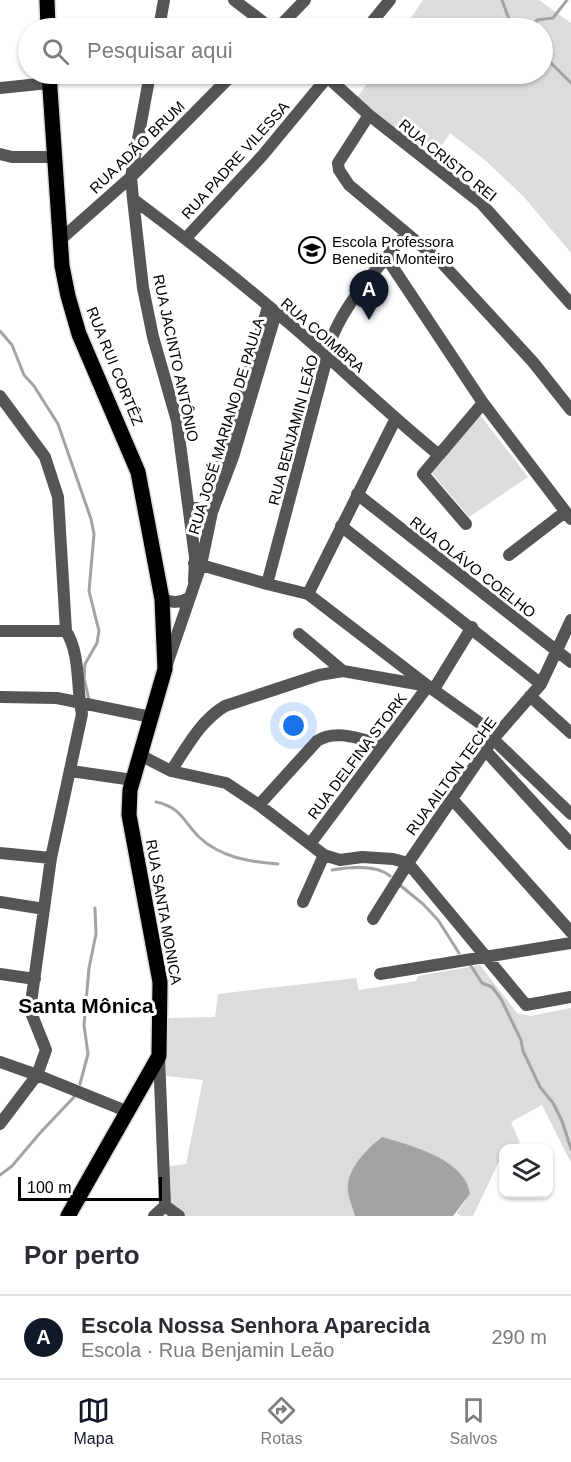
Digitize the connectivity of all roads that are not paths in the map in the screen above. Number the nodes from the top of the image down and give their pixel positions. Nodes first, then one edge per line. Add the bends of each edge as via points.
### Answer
1 (47, 0) edge
2 (164, 0) edge
3 (305, 0) edge
4 (390, 0) edge
5 (238, 1) edge
6 (48, 18) edge
7 (161, 18) edge
8 (259, 18) edge
9 (288, 18) edge
10 (375, 18) edge
11 (20, 84) edge
12 (49, 84) edge
13 (148, 84) edge
14 (223, 84) edge
15 (320, 84) edge
16 (336, 84) edge
17 (0, 88) edge
18 (369, 115) junction
19 (0, 154) edge
20 (55, 157) junction
21 (131, 177) junction
22 (133, 199) junction
23 (406, 234) junction
24 (186, 238) junction
25 (60, 240) junction
26 (386, 257) junction
27 (571, 304) edge
28 (272, 310) junction
29 (328, 358) junction
30 (0, 396) edge
31 (483, 403) junction
32 (571, 410) edge
33 (395, 420) junction
34 (439, 455) junction
35 (357, 494) junction
36 (189, 506) junction
37 (209, 510) junction
38 (568, 516) edge
39 (466, 524) dead end
40 (341, 526) junction
41 (509, 555) dead end
42 (197, 562) junction
43 (194, 582) joint
44 (267, 584) junction
45 (308, 594) junction
46 (189, 598) junction
47 (162, 599) junction
48 (571, 620) edge
49 (472, 627) junction
50 (0, 631) edge
51 (66, 631) junction
52 (299, 634) dead end
53 (556, 651) junction
54 (571, 662) edge
55 (165, 669) junction
56 (344, 671) junction
57 (542, 684) junction
58 (431, 687) junction
59 (530, 696) junction
60 (0, 697) edge
61 (79, 701) junction
62 (151, 717) junction
63 (571, 733) edge
64 (493, 739) junction
65 (384, 745) junction
66 (485, 750) junction
67 (140, 755) junction
68 (72, 771) junction
69 (171, 771) junction
70 (133, 780) junction
71 (452, 799) junction
72 (259, 805) junction
73 (571, 814) edge
74 (310, 844) junction
75 (571, 844) edge
76 (0, 853) edge
77 (324, 855) junction
78 (51, 858) junction
79 (408, 862) junction
80 (0, 902) edge
81 (303, 902) dead end
82 (44, 909) junction
83 (373, 919) dead end
84 (571, 932) edge
85 (571, 943) edge
86 (486, 956) junction
87 (0, 974) edge
88 (380, 974) dead end
89 (34, 979) junction
90 (571, 997) edge
91 (159, 1056) junction
92 (0, 1062) edge
93 (37, 1075) junction
94 (126, 1111) junction
95 (0, 1124) edge
96 (165, 1206) junction
97 (68, 1216) edge
98 (154, 1216) edge
99 (179, 1216) edge

1 - 6 main road
2 - 7 street
3 - 9 street
4 - 10 street
5 - 8 street
11 - 17 street
12 - 20 main road, RUA RUI CORTÊZ
13 - 21 street, RUA JACINTO ANTÔNIO
14 - 21 street, RUA ADÃO BRUM
15 - 24 street, RUA PADRE VILESSA via 262,156
16 - 18 street, RUA CRISTO REI
18 - 23 street via 338,163 339,170 349,185
18 - 27 street, RUA CRISTO REI via 481,203
19 - 20 street
20 - 25 main road, RUA RUI CORTÊZ
21 - 22 street, RUA JACINTO ANTÔNIO
21 - 25 street, RUA ADÃO BRUM
22 - 24 street, RUA COIMBRA
22 - 36 street, RUA JACINTO ANTÔNIO via 143,288 177,421
23 - 26 street, RUA BENJAMIN LEÃO
23 - 32 street via 441,262 533,362
24 - 28 street, RUA COIMBRA
25 - 47 main road, RUA RUI CORTÊZ via 66,286 79,334 138,472
26 - 29 street, RUA BENJAMIN LEÃO via 339,320
26 - 31 street
28 - 29 street, RUA COIMBRA
28 - 37 street, RUA JOSÉ MARIANO DE PAULA
29 - 33 street, RUA COIMBRA
29 - 44 street, RUA BENJAMIN LEÃO
30 - 51 street via 45,457 58,497
31 - 34 street
31 - 38 street
33 - 34 street, RUA COIMBRA
33 - 35 street
34 - 39 street via 423,474
35 - 40 street
35 - 53 street, RUA OLÁVO COELHO
36 - 37 street
36 - 42 street, RUA JACINTO ANTÔNIO
37 - 42 street, RUA JOSÉ MARIANO DE PAULA
38 - 41 street
40 - 45 street
40 - 49 street
42 - 43 street, RUA JACINTO ANTÔNIO
42 - 44 street
43 - 46 street, RUA SANTA MONICA
44 - 45 street
45 - 58 street
46 - 47 street via 171,603
46 - 55 street, RUA SANTA MONICA
47 - 55 main road, RUA RUI CORTÊZ
48 - 53 street, RUA AILTON TECHE
49 - 57 street
49 - 58 street, RUA DELFINA STORK
50 - 51 street
51 - 61 street via 73,643
52 - 56 street
53 - 54 street, RUA OLÁVO COELHO
53 - 57 street, RUA AILTON TECHE
55 - 62 main road, RUA SANTA MONICA
56 - 58 street
56 - 69 street via 319,675 211,714
57 - 59 street, RUA AILTON TECHE
58 - 64 street via 484,726
58 - 65 street, RUA DELFINA STORK
59 - 63 street
59 - 64 street, RUA AILTON TECHE
60 - 61 street
61 - 62 street
61 - 68 street via 82,714
62 - 67 main road, RUA SANTA MONICA
64 - 66 street, RUA AILTON TECHE
64 - 73 street
65 - 72 street via 337,735 323,737
65 - 74 street, RUA DELFINA STORK
66 - 71 street, RUA AILTON TECHE
66 - 75 street
67 - 69 street
67 - 70 main road, RUA SANTA MONICA
68 - 70 street
68 - 78 street
69 - 72 street via 226,783
70 - 91 main road, RUA SANTA MONICA via 129,815 160,982
71 - 79 street, RUA AILTON TECHE
71 - 84 street
72 - 74 street
74 - 77 street
76 - 78 street
77 - 79 street via 340,860 362,857
77 - 81 street
78 - 82 street
79 - 83 street, RUA AILTON TECHE
79 - 86 street
80 - 82 street
82 - 89 street
85 - 86 street
86 - 88 street
86 - 90 street via 526,1005
87 - 89 street
89 - 93 street via 30,1010 46,1050
91 - 94 main road
91 - 96 street
92 - 93 street
93 - 94 street
93 - 95 street
94 - 97 main road
96 - 98 street
96 - 99 street

